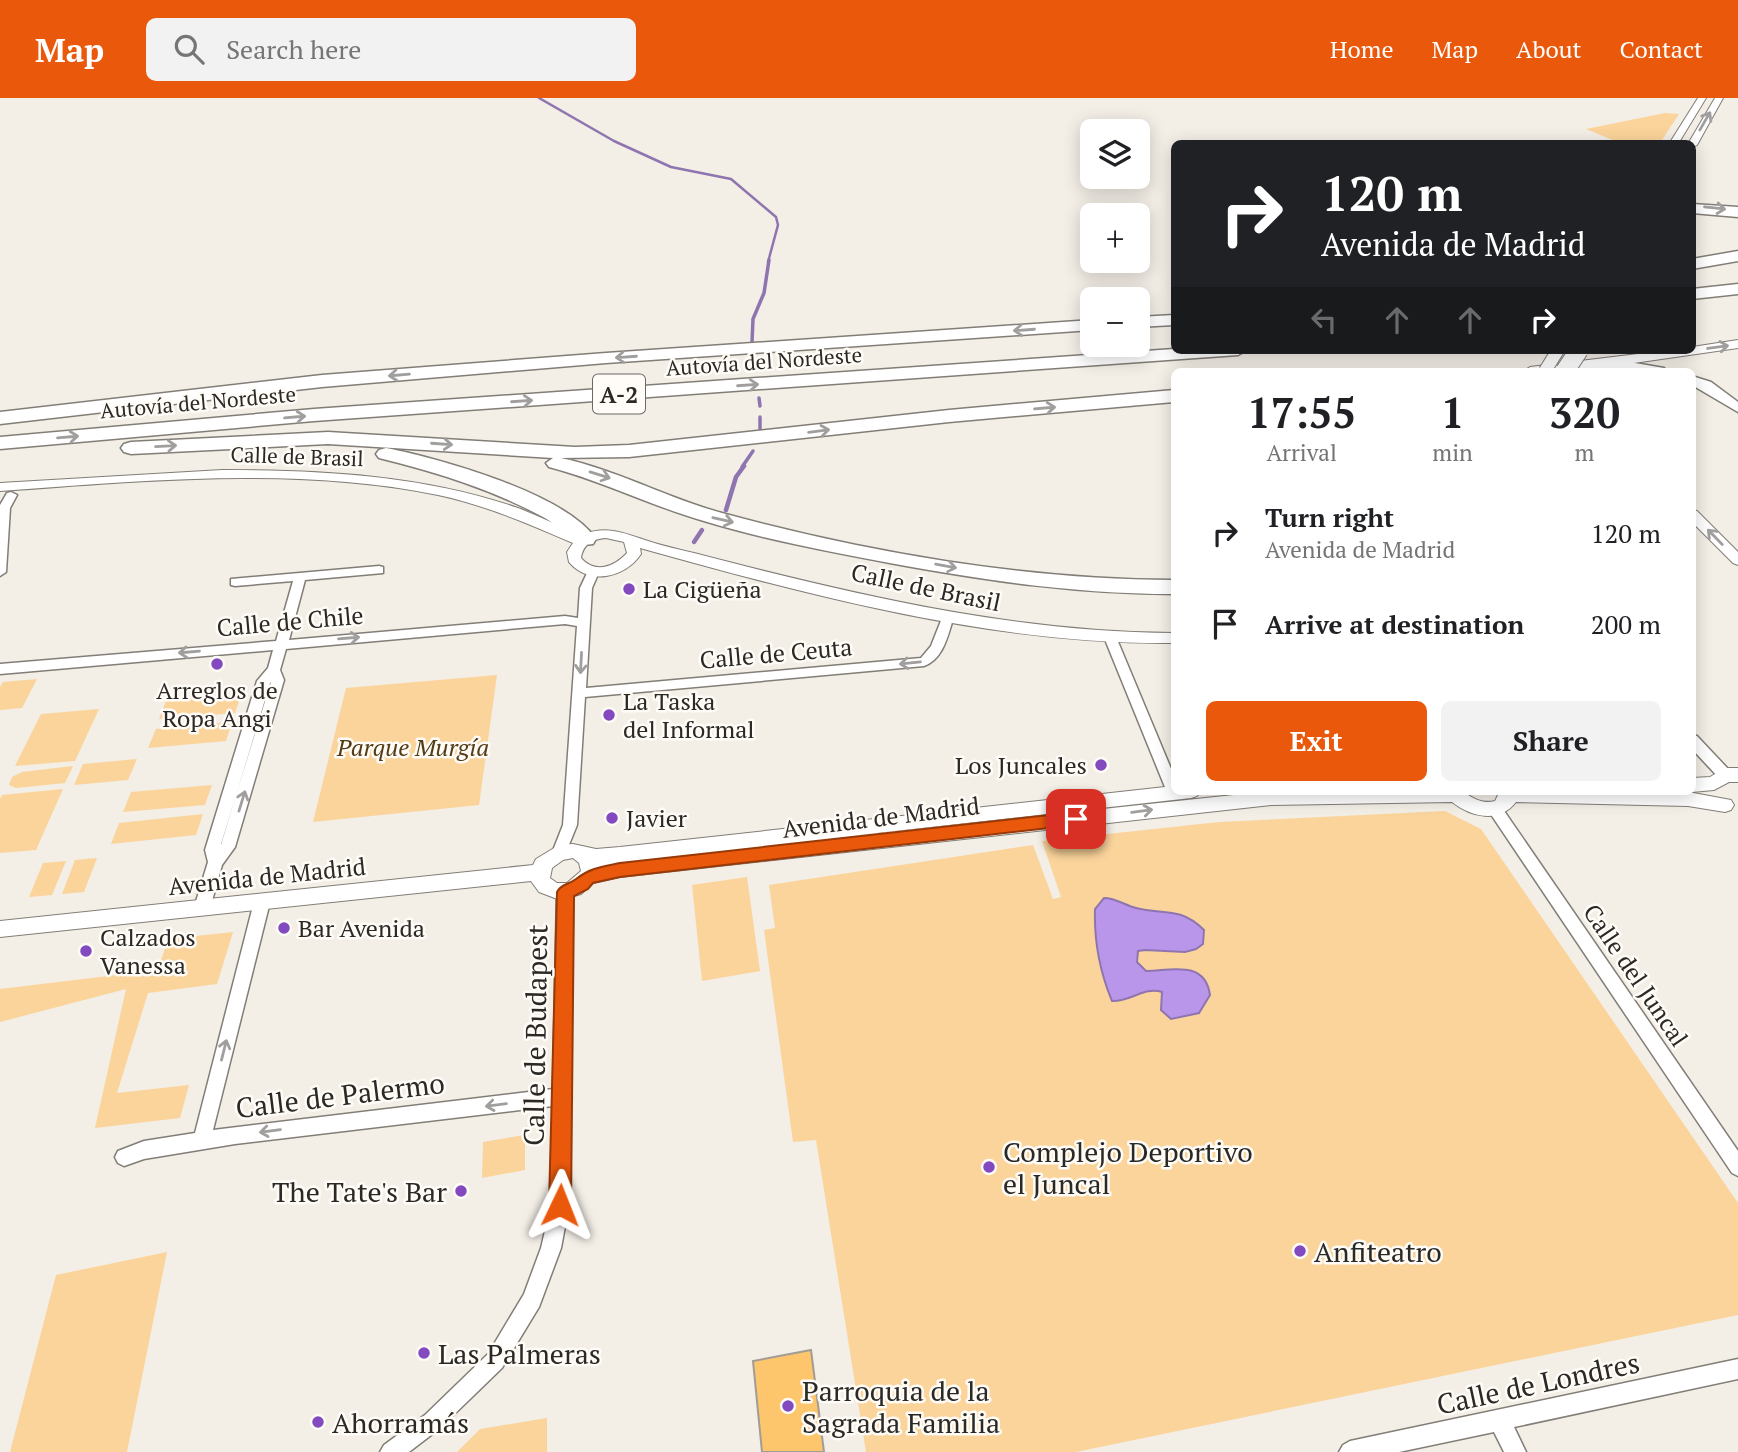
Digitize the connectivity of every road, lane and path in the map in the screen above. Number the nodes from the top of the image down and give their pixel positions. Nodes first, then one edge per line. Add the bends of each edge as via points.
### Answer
1 (1702, 98) edge
2 (1719, 98) edge
3 (1676, 140) edge
4 (1695, 140) edge
5 (1696, 208) edge
6 (1738, 212) edge
7 (1738, 258) edge
8 (1696, 264) edge
9 (1738, 289) edge
10 (1696, 294) edge
11 (1738, 306) edge
12 (1696, 311) edge
13 (1171, 320) edge
14 (1150, 321) edge
15 (1080, 326) edge
16 (1171, 338) edge
17 (1150, 339) edge
18 (1080, 344) edge
19 (1738, 344) edge
20 (1696, 349) edge
21 (1181, 354) edge
22 (1649, 354) edge
23 (1577, 362) edge
24 (1546, 368) edge
25 (1641, 368) edge
26 (1696, 381) edge
27 (1171, 396) edge
28 (1738, 408) edge
29 (0, 418) edge
30 (0, 425) edge
31 (0, 443) edge
32 (231, 443) junction
33 (486, 447) junction
34 (0, 458) edge
35 (4, 492) edge
36 (1696, 517) edge
37 (631, 541) junction
38 (580, 544) junction
39 (672, 553) junction
40 (630, 560) junction
41 (1738, 560) edge
42 (379, 570) dead end
43 (0, 572) edge
44 (593, 572) junction
45 (300, 577) junction
46 (235, 582) dead end
47 (1171, 587) edge
48 (948, 616) junction
49 (583, 623) junction
50 (1110, 637) junction
51 (1171, 638) edge
52 (281, 644) junction
53 (0, 669) edge
54 (579, 694) junction
55 (1696, 745) edge
56 (1171, 773) edge
57 (1725, 778) edge
58 (1696, 784) edge
59 (1380, 795) edge
60 (1455, 795) edge
61 (1508, 795) edge
62 (1569, 795) edge
63 (1182, 797) edge
64 (1495, 809) junction
65 (1732, 809) edge
66 (559, 852) junction
67 (584, 856) junction
68 (540, 872) junction
69 (588, 877) junction
70 (565, 892) junction
71 (262, 902) junction
72 (202, 908) junction
73 (0, 929) edge
74 (563, 1096) junction
75 (202, 1140) junction
76 (124, 1157) dead end
77 (1738, 1167) edge
78 (1738, 1369) edge
79 (1499, 1419) junction
80 (391, 1452) edge
81 (1350, 1452) edge
82 (1516, 1452) edge

1 - 3 street
4 -> 2 street
5 -> 6 highway
7 - 8 highway
9 - 10 highway
11 - 12 highway
13 - 14 highway
15 -> 29 highway via 322,381
16 - 17 highway
18 - 30 highway, Autovía del Nordeste / A-2 via 481,385
20 -> 19 street
31 -> 21 highway, Autovía del Nordeste / A-2 via 327,414
23 -> 22 street
23 - 24 street
23 - 25 main road
26 - 28 main road
33 -> 27 highway via 575,453 629,451
32 -> 33 highway via 328,438
34 -> 32 highway
32 - 38 highway via 354,451 433,464 554,514 580,531
33 -> 47 highway via 615,479 712,517 857,550 971,571 1065,582
35 - 38 street, Calle de Brasil via 317,483 383,491 452,507
35 - 43 street
41 -> 36 street
37 - 38 street via 615,534 594,535
37 - 39 street, Calle de Brasil
37 - 40 street via 634,554
38 - 44 street via 577,565
39 - 40 street, Calle de Brasil
39 - 48 street, Calle de Brasil
40 - 44 street via 614,570
42 - 45 street
44 - 49 street via 586,588
45 - 46 street
45 - 52 street
48 - 50 street, Calle de Brasil
48 -> 54 street, Calle de Ceuta via 935,654 924,662
52 -> 49 street, Calle de Chile via 565,620
49 -> 54 street
50 - 51 street, Calle de Brasil
50 - 56 street
52 -> 53 street, Calle de Chile
52 - 72 street via 274,670 278,680 236,822 228,848 215,862
54 - 66 street via 570,825
55 - 57 street
57 - 58 street
57 - 65 street via 1718,798
59 - 63 street, Avenida de Madrid
60 - 64 street via 1466,804
61 - 64 street via 1505,805
62 - 65 street via 1688,799
63 - 67 street, Avenida de Madrid
69 -> 63 street, Avenida de Madrid
64 - 77 street, Calle del Juncal
66 - 67 street
66 - 68 street
67 - 69 street via 590,865
68 - 70 street via 545,888
68 - 71 street, Avenida de Madrid
69 - 70 street
70 - 74 street, Calle de Budapest
71 - 72 street, Avenida de Madrid
75 -> 71 street
72 - 73 street, Avenida de Madrid
74 -> 75 street, Calle de Palermo
74 - 80 street, Calle de Budapest via 560,1205 551,1248 532,1300 495,1361 432,1422
75 - 76 street, Calle de Palermo
78 - 79 street, Calle de Londres
79 - 81 street, Calle de Londres
79 - 82 street

